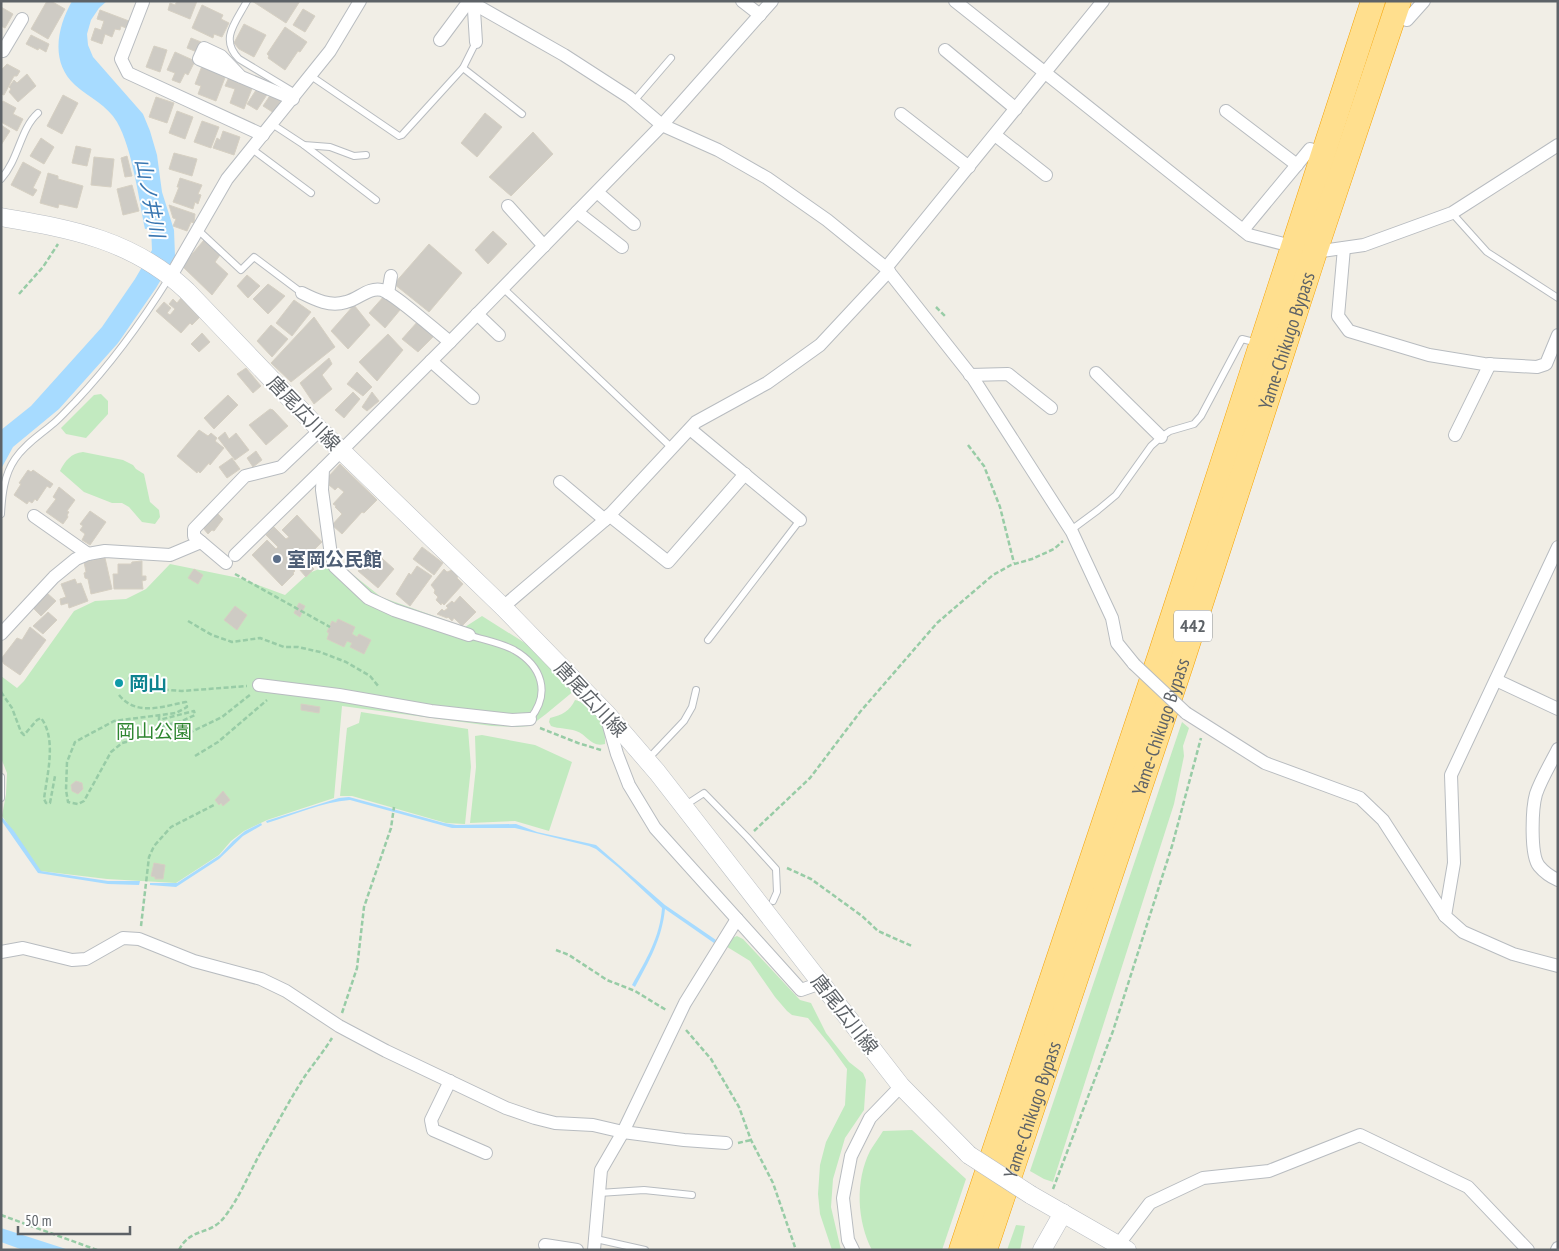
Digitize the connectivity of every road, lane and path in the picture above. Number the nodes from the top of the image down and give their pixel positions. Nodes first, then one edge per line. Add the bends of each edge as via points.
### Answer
1 (247, 1) edge
2 (360, 1) edge
3 (742, 1) edge
4 (772, 1) edge
5 (955, 1) edge
6 (1103, 1) edge
7 (1373, 1) edge
8 (1424, 1) edge
9 (144, 2) edge
10 (471, 2) edge
11 (1397, 9) edge
12 (760, 16) junction
13 (22, 19) dead end
14 (440, 40) dead end
15 (476, 42) joint
16 (944, 50) dead end
17 (6, 53) edge
18 (671, 58) dead end
19 (463, 68) junction
20 (1046, 73) junction
21 (311, 76) junction
22 (241, 77) dead end
23 (295, 97) junction
24 (634, 100) junction
25 (1016, 108) junction
26 (1226, 111) dead end
27 (38, 113) dead end
28 (522, 114) dead end
29 (901, 114) dead end
30 (272, 124) junction
31 (662, 125) junction
32 (263, 135) junction
33 (995, 135) junction
34 (304, 145) junction
35 (1558, 145) edge
36 (252, 149) junction
37 (1314, 150) dead end
38 (366, 156) dead end
39 (1297, 165) junction
40 (969, 167) junction
41 (1046, 175) dead end
42 (1, 179) edge
43 (597, 192) junction
44 (310, 193) dead end
45 (376, 200) dead end
46 (508, 206) dead end
47 (577, 212) junction
48 (1452, 213) junction
49 (1, 218) edge
50 (634, 224) dead end
51 (67, 229) junction
52 (198, 230) junction
53 (1243, 230) junction
54 (544, 246) junction
55 (622, 246) dead end
56 (1292, 246) junction
57 (1344, 248) junction
58 (1316, 252) junction
59 (888, 270) junction
60 (169, 275) junction
61 (391, 276) dead end
62 (503, 288) junction
63 (302, 293) joint
64 (388, 293) junction
65 (19, 294) dead end
66 (1558, 298) edge
67 (477, 314) junction
68 (499, 335) dead end
69 (1558, 335) edge
70 (1250, 341) dead end
71 (450, 342) junction
72 (431, 361) junction
73 (1490, 364) junction
74 (1096, 373) dead end
75 (970, 374) junction
76 (473, 398) dead end
77 (1051, 408) dead end
78 (690, 429) junction
79 (320, 430) junction
80 (1455, 435) dead end
81 (1161, 437) junction
82 (968, 445) dead end
83 (672, 448) junction
84 (341, 451) junction
85 (323, 469) junction
86 (745, 474) junction
87 (560, 482) dead end
88 (1, 514) edge
89 (34, 516) dead end
90 (607, 518) junction
91 (800, 520) joint
92 (1072, 531) junction
93 (201, 542) junction
94 (1558, 547) edge
95 (88, 554) junction
96 (230, 563) junction
97 (1014, 564) junction
98 (503, 607) junction
99 (188, 621) dead end
100 (330, 627) dead end
101 (1, 634) edge
102 (469, 635) joint
103 (708, 640) dead end
104 (128, 678) dead end
105 (1496, 680) junction
106 (261, 685) junction
107 (279, 688) junction
108 (696, 690) dead end
109 (1, 692) edge
110 (119, 695) dead end
111 (388, 703) junction
112 (1558, 709) edge
113 (606, 713) junction
114 (158, 715) junction
115 (530, 719) junction
116 (1204, 725) junction
117 (163, 737) junction
118 (1558, 749) edge
119 (617, 754) junction
120 (195, 756) dead end
121 (647, 760) junction
122 (55, 776) dead end
123 (1, 777) edge
124 (1, 798) edge
125 (214, 804) dead end
126 (394, 807) dead end
127 (683, 807) junction
128 (747, 837) junction
129 (773, 866) junction
130 (1558, 880) edge
131 (774, 901) dead end
132 (1445, 916) junction
133 (737, 919) junction
134 (139, 939) junction
135 (912, 946) dead end
136 (556, 950) dead end
137 (1, 952) edge
138 (1558, 966) edge
139 (821, 983) junction
140 (677, 1021) junction
141 (338, 1026) junction
142 (450, 1081) junction
143 (901, 1086) junction
144 (623, 1132) junction
145 (751, 1140) junction
146 (726, 1143) dead end
147 (741, 1143) dead end
148 (486, 1153) dead end
149 (1053, 1189) dead end
150 (599, 1193) junction
151 (692, 1195) dead end
152 (1063, 1213) junction
153 (1, 1215) edge
154 (595, 1244) edge
155 (545, 1245) dead end
156 (1122, 1247) edge
157 (97, 1250) edge
158 (178, 1250) edge
159 (578, 1250) edge
160 (645, 1250) edge
161 (796, 1250) edge
162 (853, 1250) edge
163 (961, 1250) edge
164 (985, 1250) edge
165 (1042, 1250) edge
166 (1528, 1250) edge

1 - 23 lane via 229,36 229,44 239,59
2 - 21 street
3 - 12 street
4 - 12 street
5 - 20 street
6 - 20 street
7 - 56 highway, Yame-Chikugo Bypass / 442
8 - 11 street via 1407,20
9 - 32 street via 121,58 128,73
10 - 14 street
10 - 15 street
10 - 24 street
11 - 58 highway, Yame-Chikugo Bypass / 442
12 - 31 street
13 - 17 street
15 - 19 lane
16 - 25 street
18 - 24 lane
19 - 21 lane via 402,136
19 - 28 lane
20 - 25 street
20 - 53 street
21 - 23 street
22 - 23 street
23 - 30 street
24 - 31 street
25 - 33 street
26 - 39 street
27 - 42 lane via 30,121 17,156
29 - 40 street
30 - 32 street
30 - 34 lane
31 - 43 street
31 - 59 street via 718,150 767,178 827,220
32 - 36 street
33 - 40 street
33 - 41 street
34 - 38 lane via 330,147 354,156
34 - 45 lane
35 - 48 street
36 - 44 lane
36 - 52 street via 227,179
37 - 39 street via 1310,149
39 - 53 street
40 - 59 street
43 - 47 street
43 - 50 street
46 - 54 street
47 - 54 street
47 - 55 street
48 - 57 street via 1364,245
48 - 66 lane via 1487,252
49 - 51 main road, 唐尾広川線
51 - 60 main road, 唐尾広川線 via 107,241
51 - 65 path via 43,267
52 - 60 street
52 - 63 lane via 241,270 254,258
53 - 56 street via 1249,235
54 - 62 street
56 - 58 street
56 - 163 highway, Yame-Chikugo Bypass / 442
57 - 58 street
57 - 73 street via 1338,316 1349,331 1429,355
58 - 164 highway, Yame-Chikugo Bypass / 442
59 - 75 street
59 - 78 street via 820,345 767,383 696,422
60 - 79 main road, 唐尾広川線
60 - 88 lane via 142,321 102,374 13,461 5,484
61 - 64 street
62 - 67 street
62 - 83 lane
63 - 64 street via 322,303 338,304 368,291
64 - 71 street
67 - 68 street
67 - 71 street
69 - 73 street via 1546,364 1537,367
70 - 81 lane via 1242,339 1194,424
71 - 72 street
72 - 76 street
72 - 84 street
73 - 80 street
74 - 81 street
75 - 77 street via 1008,374
75 - 92 street
78 - 83 street
78 - 86 street
79 - 84 main road, 唐尾広川線
79 - 93 street via 280,468 244,476 194,529 194,536
81 - 92 lane via 1116,494
82 - 97 path via 984,466 991,483
83 - 90 street
84 - 85 street
84 - 98 main road, 唐尾広川線
85 - 96 street
85 - 102 street via 322,490 335,567 368,598
86 - 90 street via 668,562
86 - 91 street
87 - 90 street
89 - 95 street
90 - 98 street
91 - 103 lane
92 - 97 path via 1054,549
92 - 116 street, bridge via 1112,618 1117,643 1134,664 1186,713
93 - 95 street via 170,555 106,551
93 - 96 street
94 - 105 street
95 - 101 street via 76,559 54,577
96 - 100 path
97 - 128 path via 993,575 937,623 860,712 810,778
98 - 113 main road, 唐尾広川線
99 - 111 path via 232,642 260,638 284,647 320,652 346,662 370,676 388,698
102 - 115 lane via 513,650 537,671 542,694 539,708
104 - 106 path via 175,691
105 - 112 street
105 - 132 street via 1452,775 1454,863
106 - 107 street
106 - 117 path via 222,717 187,734
107 - 111 street
107 - 120 path via 218,742
108 - 121 lane via 684,721
109 - 122 path via 24,735 37,720 41,718 44,722 50,746 46,803 50,803
110 - 114 path via 142,709 186,702 187,707
111 - 115 street via 431,711
113 - 119 street
113 - 121 main road, 唐尾広川線
114 - 117 path via 159,720 194,711 195,715 162,726
114 - 117 path via 114,721 75,742 66,762 68,802 78,804 84,801 111,752 122,743
115 - 119 path via 540,729 578,744
116 - 132 street via 1265,763 1360,798 1383,820
116 - 149 path via 1172,846 1113,1031
118 - 130 street via 1536,794 1533,816 1534,852 1538,865
119 - 133 street via 629,785 655,828
121 - 127 main road, 唐尾広川線
123 - 124 lane
125 - 134 path via 171,827 149,856
126 - 141 path via 391,828 364,907 357,968
127 - 128 lane via 704,792
127 - 139 main road, 唐尾広川線
128 - 129 lane
129 - 131 lane via 776,869 777,892
129 - 135 path via 787,868 811,879 878,931
132 - 138 street via 1463,932 1480,940 1513,954
133 - 139 street via 801,990
133 - 140 street via 684,1003
134 - 137 street via 123,938 86,959 72,960 23,948
134 - 141 street via 194,961 261,979 286,991
136 - 140 path via 607,980 635,991 667,1010
139 - 143 main road, 唐尾広川線
140 - 144 street
140 - 145 path via 711,1059 727,1084
141 - 142 street
141 - 158 path via 304,1077 225,1217 216,1226 190,1235
142 - 144 street via 506,1108 555,1124 592,1125
142 - 148 street via 431,1120 433,1130
143 - 152 main road, 唐尾広川線, bridge via 969,1155
143 - 162 street via 870,1118 851,1156 843,1198 848,1240
144 - 146 street
144 - 150 street via 601,1170
145 - 147 path
145 - 161 path via 773,1183
150 - 151 lane via 644,1190
150 - 154 street
152 - 156 main road, 唐尾広川線
152 - 165 main road
153 - 157 path
154 - 160 lane
155 - 159 street
156 - 166 street via 1150,1203 1203,1178 1269,1171 1360,1135 1468,1187

